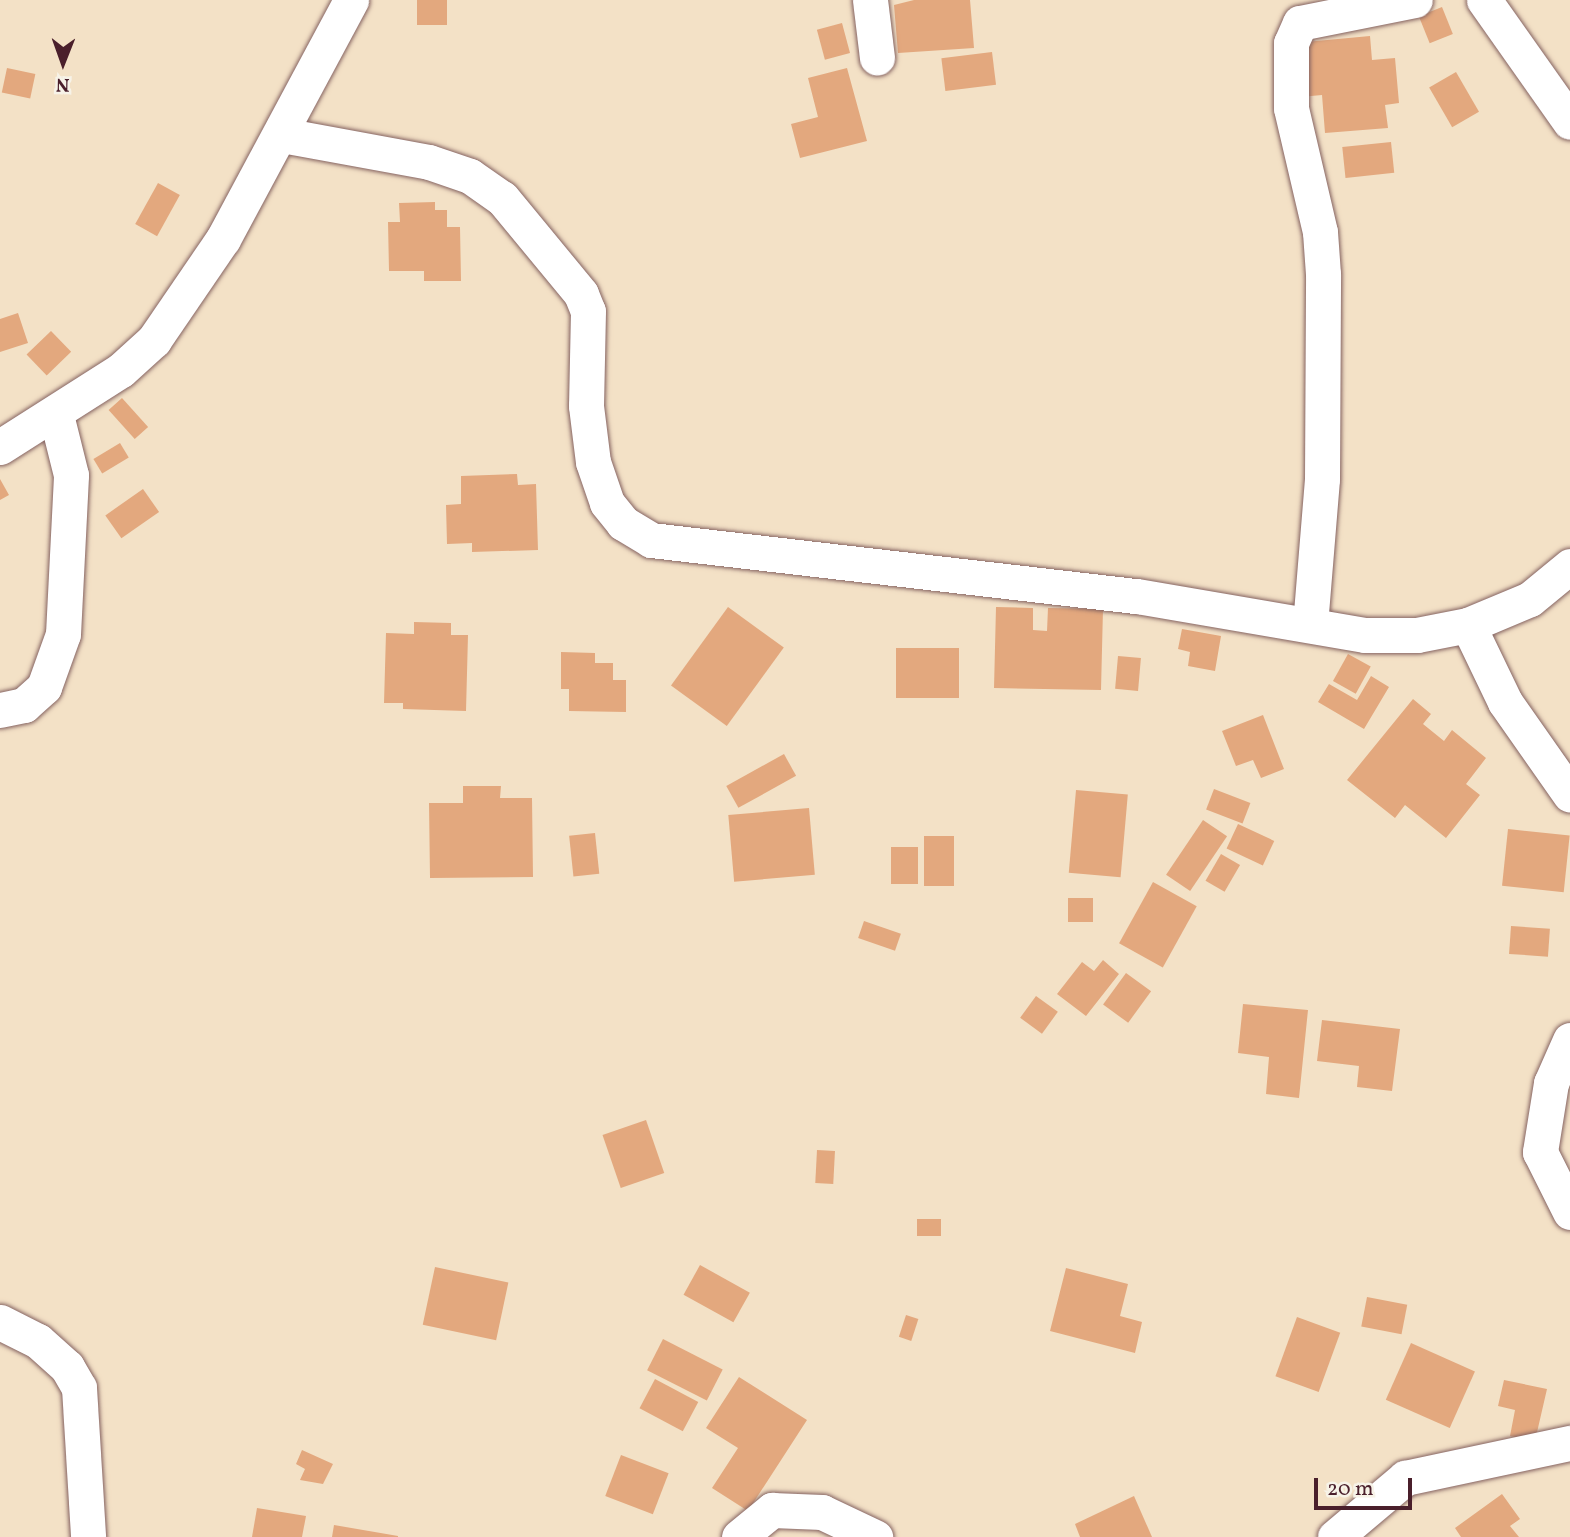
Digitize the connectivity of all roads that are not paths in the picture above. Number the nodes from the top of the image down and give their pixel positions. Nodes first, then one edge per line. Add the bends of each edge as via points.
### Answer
1 (351, 0) edge
2 (870, 0) edge
3 (1415, 0) edge
4 (1484, 0) edge
5 (877, 58) dead end
6 (1570, 122) edge
7 (282, 135) junction
8 (56, 415) junction
9 (0, 447) edge
10 (1570, 566) edge
11 (1310, 625) junction
12 (1468, 625) junction
13 (0, 710) edge
14 (1570, 795) edge
15 (1570, 1040) edge
16 (1570, 1212) edge
17 (0, 1322) edge
18 (1570, 1443) edge
19 (88, 1537) edge
20 (739, 1537) edge
21 (875, 1537) edge
22 (1335, 1537) edge

1 - 7 street
2 - 5 street
3 - 11 street via 1300,23 1291,43 1292,108 1320,232 1323,274 1321,479
4 - 6 street
7 - 8 street via 223,239 155,340
7 - 11 street via 429,162 470,176 502,198 581,294 588,311 586,405 593,462 607,503 637,534 684,547 1137,596
8 - 9 street
8 - 13 street via 71,475 63,634 44,687 24,705
10 - 12 street via 1530,599
11 - 12 street via 1391,635
12 - 14 street via 1505,702
15 - 16 street via 1551,1083 1540,1152
17 - 19 street via 38,1340 67,1367 79,1388
18 - 22 street via 1405,1478
20 - 21 street via 772,1510 822,1512

